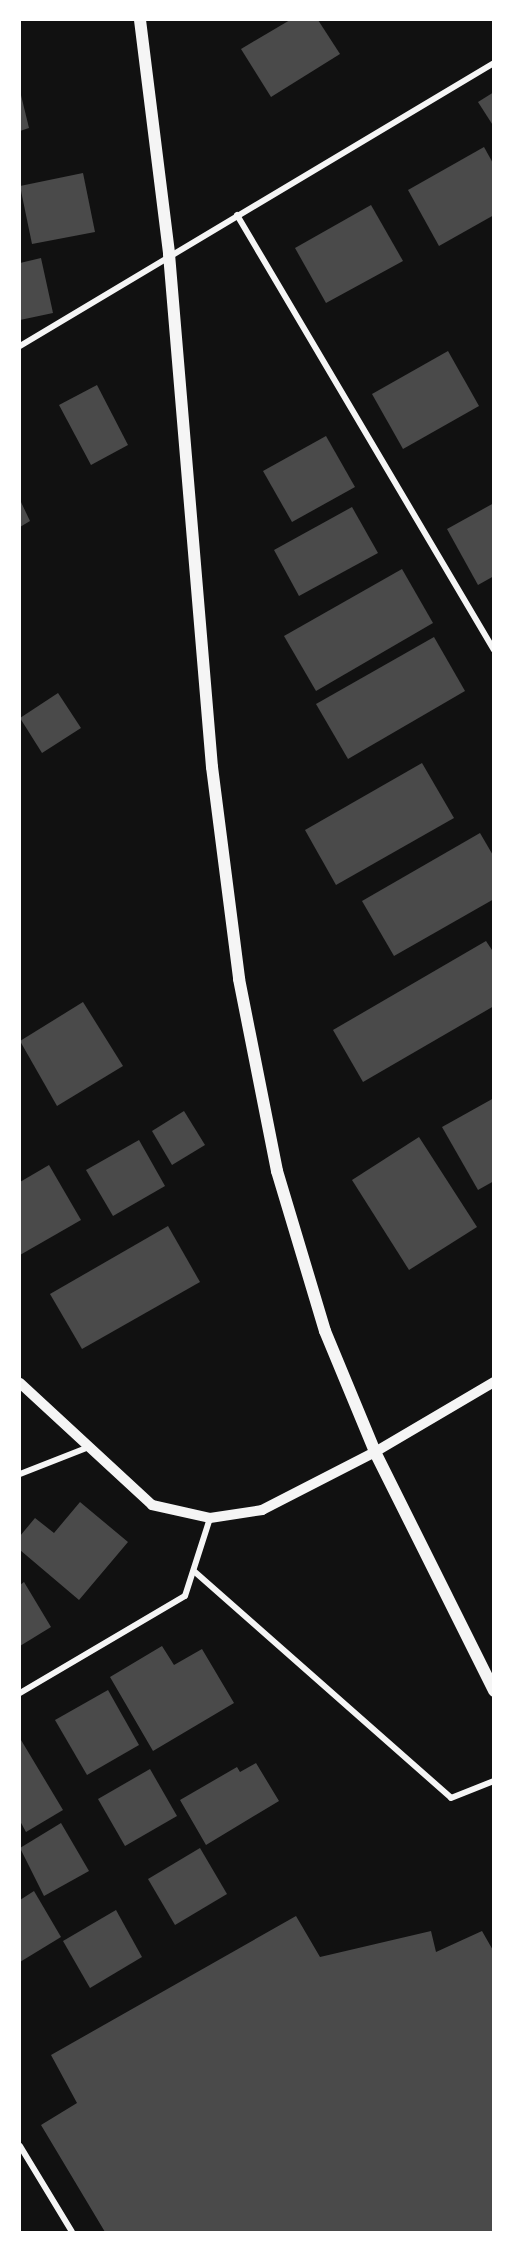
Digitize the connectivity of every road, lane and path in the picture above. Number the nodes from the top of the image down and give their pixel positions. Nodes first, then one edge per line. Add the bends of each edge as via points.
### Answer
1 (140, 20) edge
2 (494, 63) edge
3 (237, 215) junction
4 (169, 254) junction
5 (20, 346) edge
6 (494, 650) edge
7 (494, 1382) edge
8 (20, 1383) edge
9 (89, 1447) junction
10 (375, 1452) junction
11 (20, 1474) edge
12 (210, 1518) junction
13 (195, 1572) junction
14 (494, 1691) edge
15 (20, 1693) edge
16 (494, 1781) edge
17 (20, 2146) edge
18 (72, 2232) edge

1 - 4 main road
2 - 3 street
3 - 4 street
3 - 6 street
4 - 5 street
4 - 10 main road via 212,766 238,979 277,1171 325,1331
7 - 10 street
8 - 9 street
9 - 11 street
9 - 12 street via 152,1505
10 - 12 street via 262,1510
10 - 14 main road
12 - 13 street
13 - 15 street via 185,1596
13 - 16 street via 451,1798
17 - 18 street

